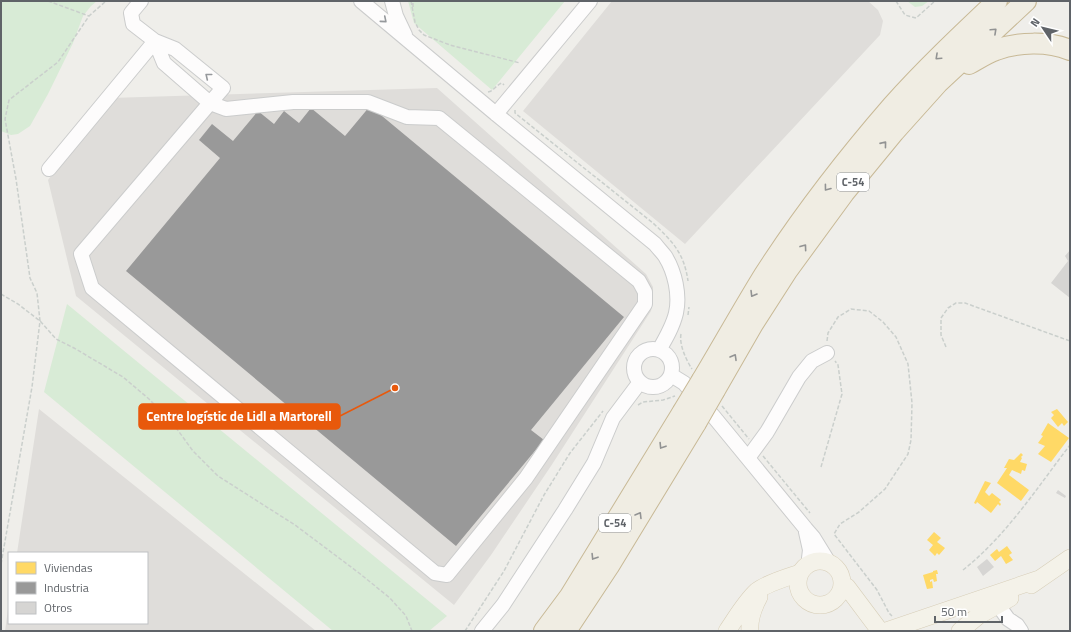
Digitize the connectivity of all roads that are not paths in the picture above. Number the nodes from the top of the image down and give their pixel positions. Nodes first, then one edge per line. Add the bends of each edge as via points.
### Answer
1 (141, 1) edge
2 (361, 1) edge
3 (392, 1) edge
4 (590, 1) edge
5 (983, 1) edge
6 (997, 1) edge
7 (1026, 1) edge
8 (960, 36) junction
9 (407, 40) junction
10 (155, 41) junction
11 (1070, 50) edge
12 (938, 83) junction
13 (210, 103) junction
14 (496, 114) junction
15 (49, 169) dead end
16 (659, 350) junction
17 (827, 353) road end
18 (671, 375) junction
19 (640, 382) junction
20 (709, 385) junction
21 (683, 411) junction
22 (748, 458) junction
23 (806, 529) junction
24 (1070, 558) edge
25 (830, 563) junction
26 (805, 568) junction
27 (1039, 579) junction
28 (772, 584) junction
29 (842, 584) junction
30 (801, 592) junction
31 (834, 599) junction
32 (998, 605) junction
33 (863, 608) junction
34 (897, 628) edge
35 (482, 631) edge
36 (544, 631) edge
37 (566, 631) edge
38 (727, 631) edge
39 (750, 631) edge
40 (880, 631) edge
41 (960, 631) edge
42 (1021, 631) edge

1 - 10 street via 131,13 133,24
2 -> 9 street
3 - 9 street
4 - 14 street
5 - 8 highway
6 - 8 highway, C-54 / C-54
12 -> 7 highway, C-54
8 -> 20 highway, C-54 / C-54 via 892,106 809,211 764,275
9 - 14 street
10 - 13 street via 164,63
13 -> 10 street via 223,88 175,48
10 - 15 street
11 - 12 highway via 1046,44 997,49
20 -> 12 highway, C-54 via 844,193
13 - 13 street via 81,254 92,288 435,573 447,576 526,478 645,304 645,292 639,281 439,118 407,117 368,102 293,102 226,108
14 - 16 street via 655,244 665,256 672,271 678,298 676,313
16 - 18 street via 669,357
16 - 19 street via 646,350 636,358 634,371
17 - 22 street via 808,366
18 - 19 street via 657,387 645,386
18 - 22 street via 684,384
19 - 35 street via 613,418 594,463 565,510 503,605
20 - 21 highway, C-54 / C-54, bridge
21 -> 36 highway, C-54 / C-54 via 570,596
37 -> 21 highway, C-54 / C-54 via 608,566
22 - 23 street
23 - 25 street
23 - 26 street via 810,550
24 - 27 main road
25 - 26 main road via 816,561
25 - 29 main road via 839,571
26 - 28 main road
26 - 30 main road via 798,580
27 - 32 main road via 1020,594
27 - 34 main road
28 - 30 main road
28 - 38 main road via 758,591 750,599
28 - 39 main road via 755,604
29 - 31 main road
29 - 33 main road
30 - 31 main road via 804,598 816,604 829,603
31 - 33 main road
32 - 41 main road via 978,616
32 - 42 street
33 - 40 main road

